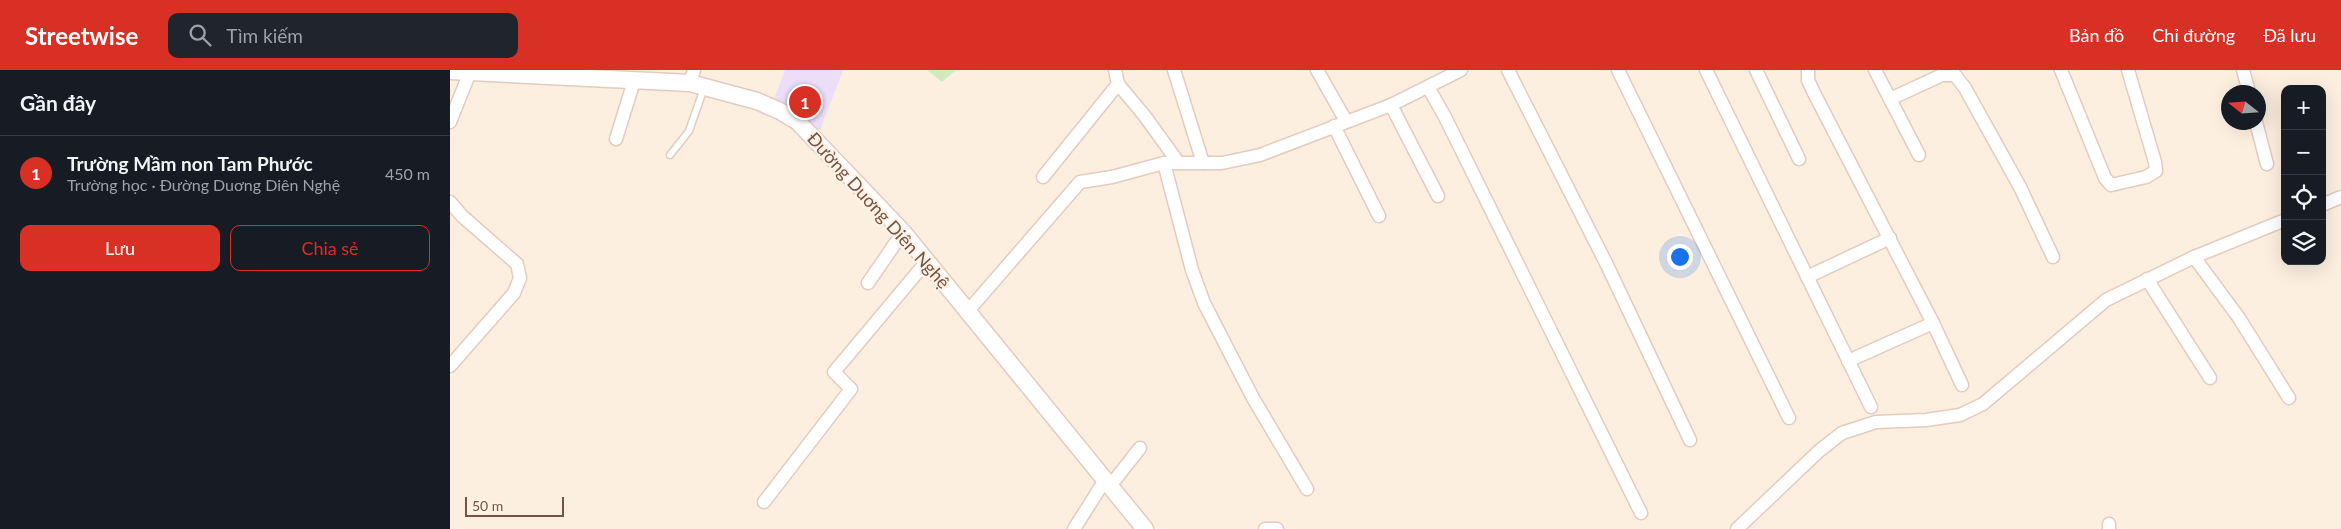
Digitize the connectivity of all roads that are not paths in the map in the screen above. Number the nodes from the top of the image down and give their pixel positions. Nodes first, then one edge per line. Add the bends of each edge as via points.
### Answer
1 (1115, 70) edge
2 (1174, 70) edge
3 (1317, 70) edge
4 (1461, 70) edge
5 (1508, 70) edge
6 (1618, 70) edge
7 (1706, 70) edge
8 (1756, 70) edge
9 (1808, 70) edge
10 (1875, 70) edge
11 (2061, 70) edge
12 (2128, 70) edge
13 (2243, 70) edge
14 (460, 71) edge
15 (556, 73) edge
16 (696, 80) edge
17 (634, 81) junction
18 (1118, 84) junction
19 (2247, 85) edge
20 (1428, 87) junction
21 (1890, 99) junction
22 (1391, 105) junction
23 (450, 122) edge
24 (1340, 124) junction
25 (2258, 130) edge
26 (616, 139) dead end
27 (670, 155) dead end
28 (1919, 155) dead end
29 (1799, 158) dead end
30 (1178, 162) junction
31 (1164, 163) junction
32 (1202, 163) junction
33 (2267, 164) dead end
34 (1043, 177) dead end
35 (1438, 196) dead end
36 (2341, 197) edge
37 (450, 202) edge
38 (2326, 203) edge
39 (1379, 216) dead end
40 (2281, 222) edge
41 (903, 232) junction
42 (1890, 238) junction
43 (2053, 257) dead end
44 (2194, 257) junction
45 (927, 261) junction
46 (1807, 277) junction
47 (2146, 279) junction
48 (868, 283) dead end
49 (968, 311) junction
50 (1932, 323) junction
51 (1848, 361) junction
52 (450, 366) edge
53 (2210, 378) dead end
54 (1962, 385) dead end
55 (2289, 398) dead end
56 (1871, 406) dead end
57 (1789, 418) dead end
58 (1690, 440) dead end
59 (1140, 448) dead end
60 (1108, 483) junction
61 (1307, 489) dead end
62 (764, 502) dead end
63 (1641, 514) dead end
64 (1074, 529) edge
65 (1145, 529) edge
66 (1265, 529) edge
67 (1277, 529) edge
68 (1737, 529) edge

1 - 18 street
2 - 32 street
3 - 24 street
4 - 20 street
5 - 58 street via 1607,265
6 - 57 street
7 - 46 street
8 - 29 street
9 - 42 street via 1808,80 1814,93
10 - 21 street
11 - 12 street via 2105,178 2111,185 2146,177 2156,171
13 - 19 street
14 - 15 street, Đường Duơng Diên Nghệ
14 - 23 street
15 - 17 street, Đường Duơng Diên Nghệ
16 - 17 street, Đường Duơng Diên Nghệ
16 - 27 lane via 689,131
16 - 41 street, Đường Duơng Diên Nghệ via 757,101 798,122
17 - 26 street
18 - 30 street
18 - 34 street
20 - 22 street
20 - 63 street
21 - 28 street
21 - 43 street via 1942,75 1955,75 2020,187
22 - 24 street
22 - 35 street
24 - 32 street via 1244,159
24 - 39 street
25 - 33 street
30 - 31 street
30 - 32 street
31 - 49 street via 1080,182
31 - 61 street via 1204,303 1252,398
36 - 38 street
37 - 52 street via 517,264 520,278 514,293
40 - 44 street
41 - 45 street, Đường Duơng Diên Nghệ
41 - 48 street
42 - 46 street
42 - 50 street
44 - 47 street
44 - 55 street via 2239,318
45 - 49 street, Đường Duơng Diên Nghệ
45 - 62 street via 834,372 851,389
46 - 51 street
47 - 53 street
47 - 68 street via 2097,306 1983,404 1960,415 1876,422 1842,433 1819,450
49 - 60 street, Đường Duơng Diên Nghệ
50 - 51 street
50 - 54 street
51 - 56 street
59 - 60 street
60 - 64 street
60 - 65 street, Đường Duơng Diên Nghệ
66 - 67 street

